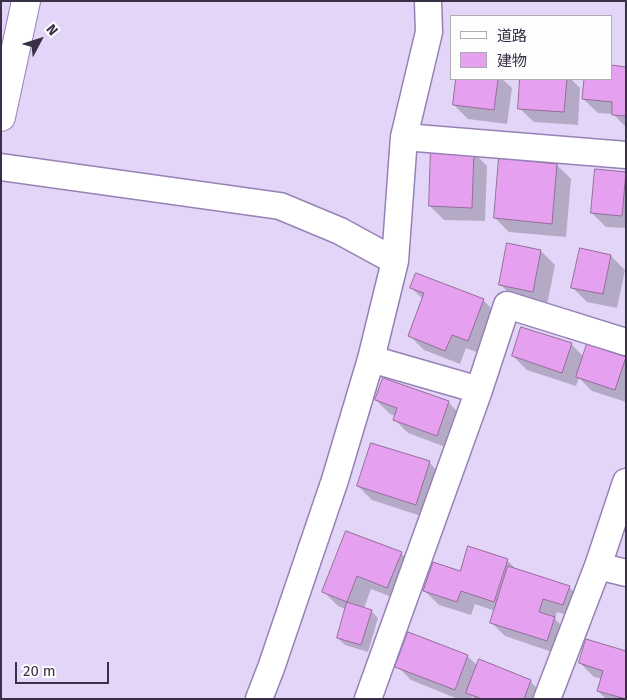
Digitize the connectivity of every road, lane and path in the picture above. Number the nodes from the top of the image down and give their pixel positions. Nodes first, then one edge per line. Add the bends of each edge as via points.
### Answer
1 (26, 1) edge
2 (428, 1) edge
3 (1, 117) edge
4 (404, 137) junction
5 (626, 155) edge
6 (1, 167) edge
7 (395, 261) junction
8 (626, 342) edge
9 (371, 359) junction
10 (478, 390) junction
11 (626, 482) edge
12 (598, 566) junction
13 (626, 573) edge
14 (259, 699) edge
15 (368, 699) edge
16 (547, 699) edge

1 - 3 street
2 - 4 street via 429,32
4 - 5 street
4 - 7 street
6 - 7 street via 280,206 340,231
7 - 9 street
8 - 10 street via 507,305
9 - 10 street
9 - 14 street via 332,489
10 - 15 street
11 - 12 street
12 - 13 street
12 - 16 street

